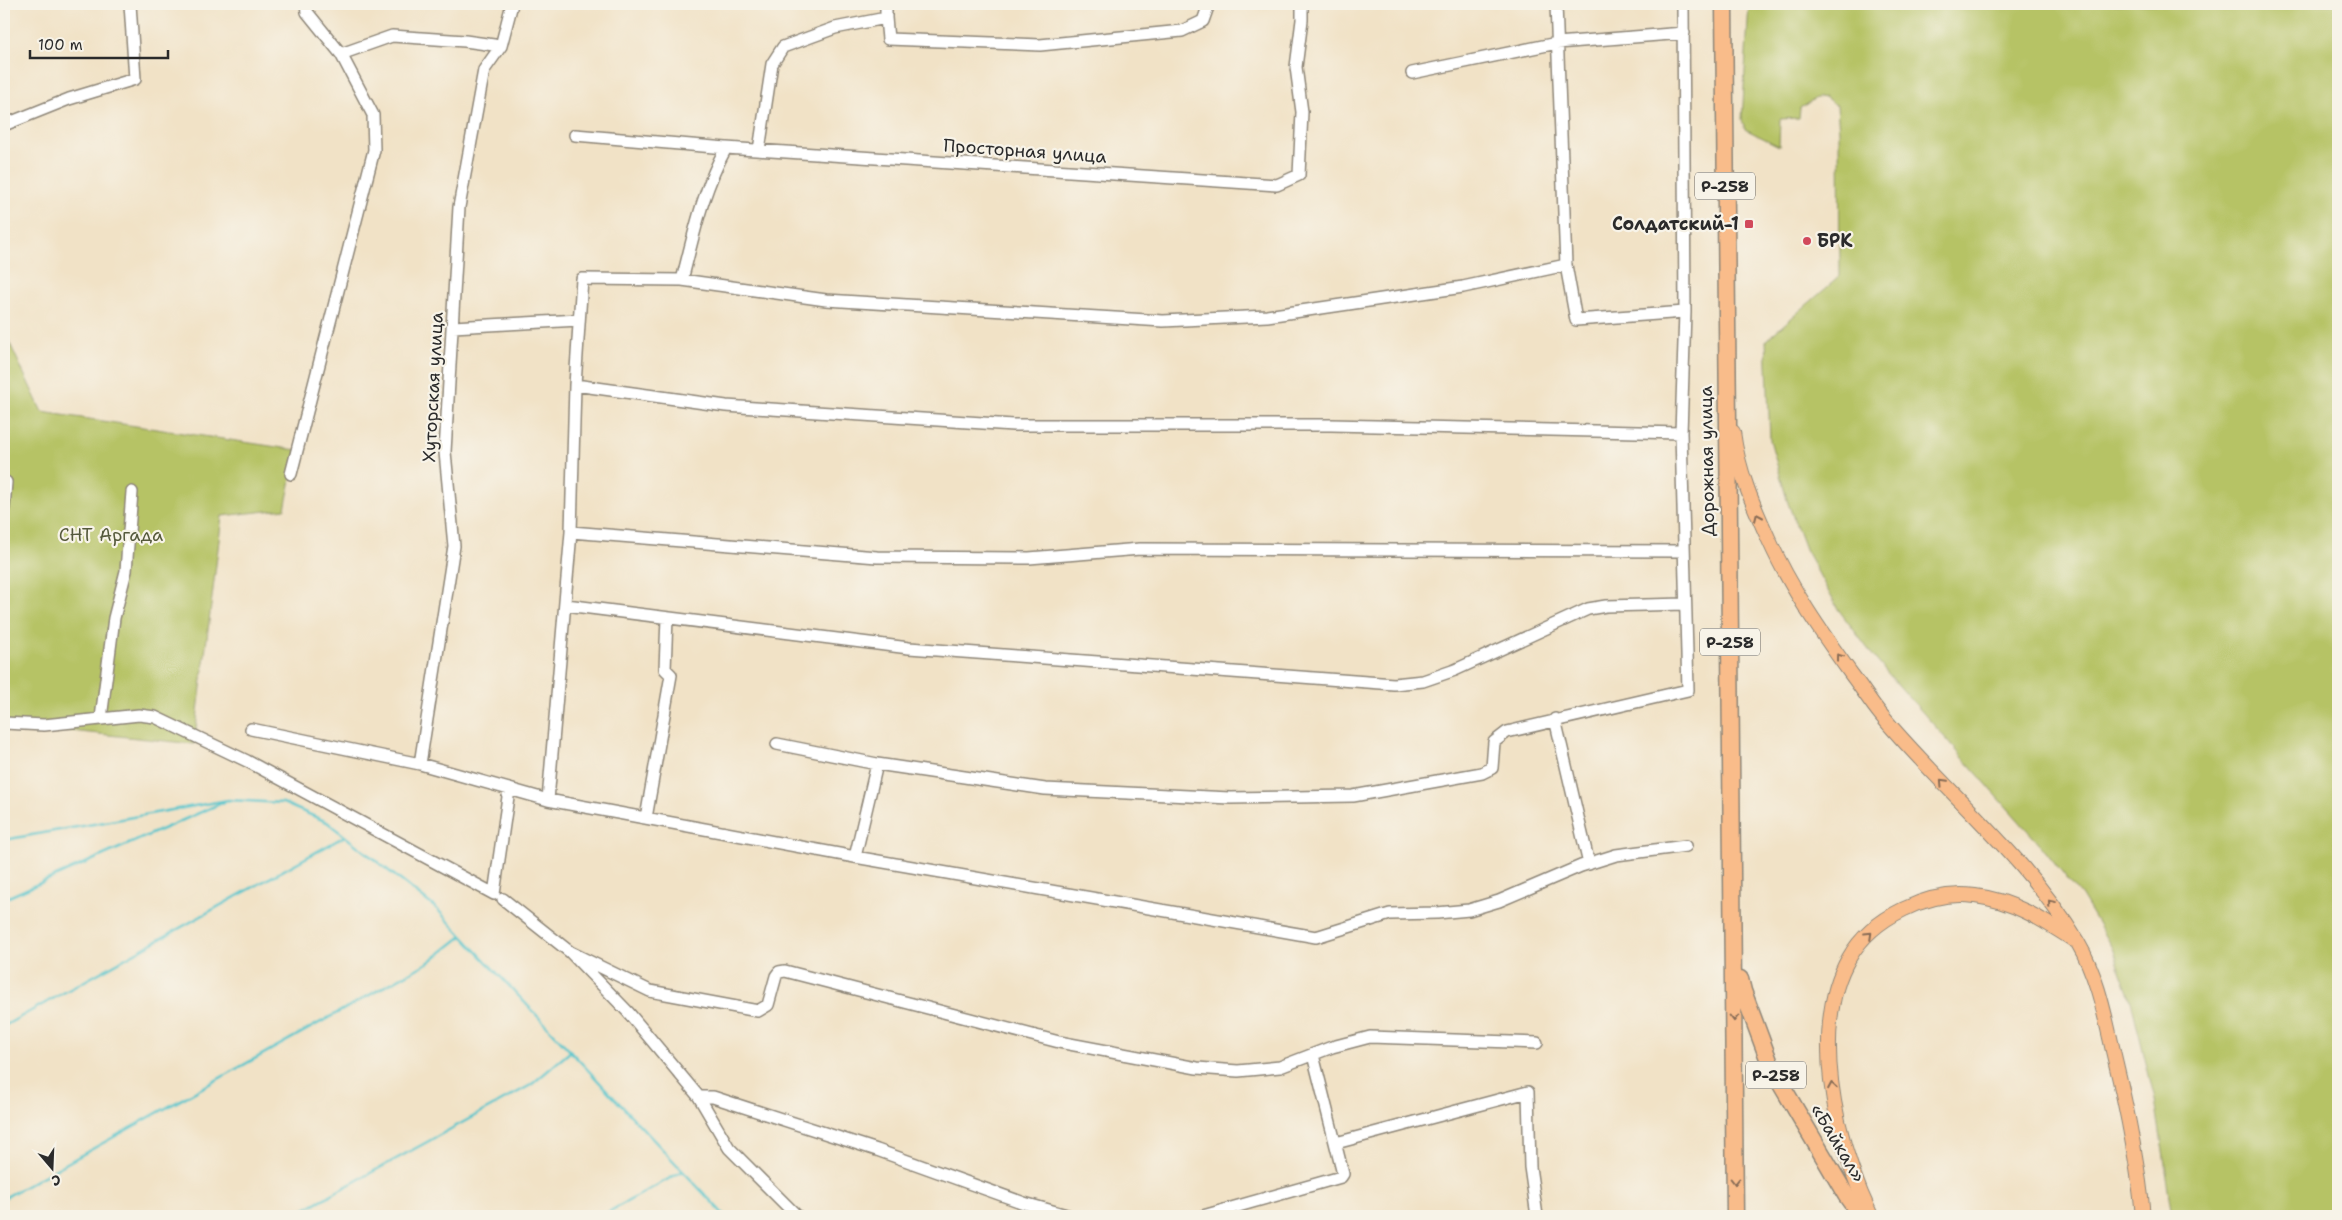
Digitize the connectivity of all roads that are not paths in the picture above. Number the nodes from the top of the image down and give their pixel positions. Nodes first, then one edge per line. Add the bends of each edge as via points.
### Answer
1 (130, 4) edge
2 (512, 4) edge
3 (886, 4) edge
4 (1209, 4) edge
5 (1302, 4) edge
6 (1556, 4) edge
7 (1683, 4) edge
8 (1724, 4) edge
9 (306, 8) edge
10 (886, 18) junction
11 (1684, 34) junction
12 (1557, 43) junction
13 (501, 46) junction
14 (341, 54) junction
15 (1412, 73) dead end
16 (4, 125) edge
17 (575, 135) dead end
18 (726, 148) junction
19 (759, 150) junction
20 (1566, 265) junction
21 (682, 280) junction
22 (1685, 312) junction
23 (580, 320) junction
24 (453, 327) junction
25 (1726, 368) junction
26 (575, 385) junction
27 (1681, 433) junction
28 (291, 474) dead end
29 (6, 482) dead end
30 (132, 492) dead end
31 (4, 508) edge
32 (572, 532) junction
33 (1683, 551) junction
34 (1685, 604) junction
35 (566, 605) junction
36 (667, 618) junction
37 (101, 718) junction
38 (1555, 719) junction
39 (4, 723) edge
40 (252, 729) dead end
41 (777, 744) dead end
42 (420, 764) junction
43 (877, 764) junction
44 (509, 790) junction
45 (548, 800) junction
46 (646, 818) junction
47 (1686, 846) dead end
48 (855, 857) junction
49 (1589, 864) junction
50 (503, 899) dead end
51 (1734, 917) junction
52 (2078, 944) junction
53 (570, 952) junction
54 (1538, 1043) dead end
55 (1313, 1055) junction
56 (699, 1097) junction
57 (1336, 1143) junction
58 (797, 1216) edge
59 (1070, 1216) edge
60 (1203, 1216) edge
61 (1537, 1216) edge
62 (1735, 1216) edge
63 (1861, 1216) edge
64 (1871, 1216) edge
65 (2144, 1216) edge

1 - 16 street via 135,79 69,99
2 - 13 street
3 - 10 street
4 - 10 street via 1203,21 1182,31 1040,45 888,39
5 - 19 street, Просторная улица via 1296,67 1302,112 1299,175 1277,185
6 - 12 street
7 - 11 street
8 - 25 highway, Дорожная улица / Р-258
9 - 14 street
10 - 19 street via 835,28 784,47 772,64
11 - 12 street
11 - 22 street
12 - 15 street
12 - 20 street
13 - 14 street via 392,36
13 - 24 street, Хуторская улица via 484,70 459,207
14 - 28 street via 373,115 374,150
17 - 18 street, Просторная улица
18 - 19 street, Просторная улица
18 - 21 street via 704,193
20 - 21 street via 1464,287 1267,316 1163,321 826,300
20 - 22 street via 1576,320
21 - 23 street via 582,279
22 - 27 street
23 - 24 street
23 - 26 street
24 - 42 street, Хуторская улица via 445,452 454,546
25 - 51 highway, Дорожная улица / Р-258
52 -> 25 main road via 2058,911 2022,868 1881,715 1817,628 1777,559 1741,476
26 - 27 street via 726,406 1013,425 1331,424
26 - 32 street
27 - 33 street
29 - 31 street
30 - 37 street via 126,571 114,618
32 - 33 street via 877,556 1029,558 1140,549
32 - 35 street
33 - 34 street
34 - 36 street via 1588,609 1455,670 1423,681 1394,684 909,648
34 - 38 street via 1688,690
35 - 36 street
35 - 45 street
36 - 46 street via 665,669 671,675
37 - 39 street via 44,725
37 - 44 street via 156,717 494,894
38 - 43 street via 1499,736 1494,742 1492,768 1482,773 1353,796 1230,798 1045,789
38 - 49 street
40 - 42 street
41 - 43 street
42 - 44 street
43 - 48 street
44 - 45 street
45 - 46 street
46 - 48 street
47 - 49 street via 1616,855
48 - 49 street via 1316,937 1390,914 1469,910
50 - 53 street
51 -> 62 highway
51 - 63 highway, «Байкал» / Р-258 via 1743,991 1772,1069
64 -> 52 main road via 1860,1194 1842,1134 1828,1053 1836,988 1850,956 1868,934 1899,911 1953,895 1975,896 2023,909
52 - 65 main road via 2102,1002 2139,1167
53 - 55 street via 650,991 758,1011 768,1005 776,976 785,971 1059,1042 1197,1068 1238,1071 1280,1067
53 - 56 street via 628,1012
54 - 55 street via 1370,1037
55 - 57 street
56 - 58 street via 730,1148
56 - 59 street via 713,1097
57 - 60 street via 1343,1169 1340,1177
57 - 61 street via 1528,1092 1530,1167

